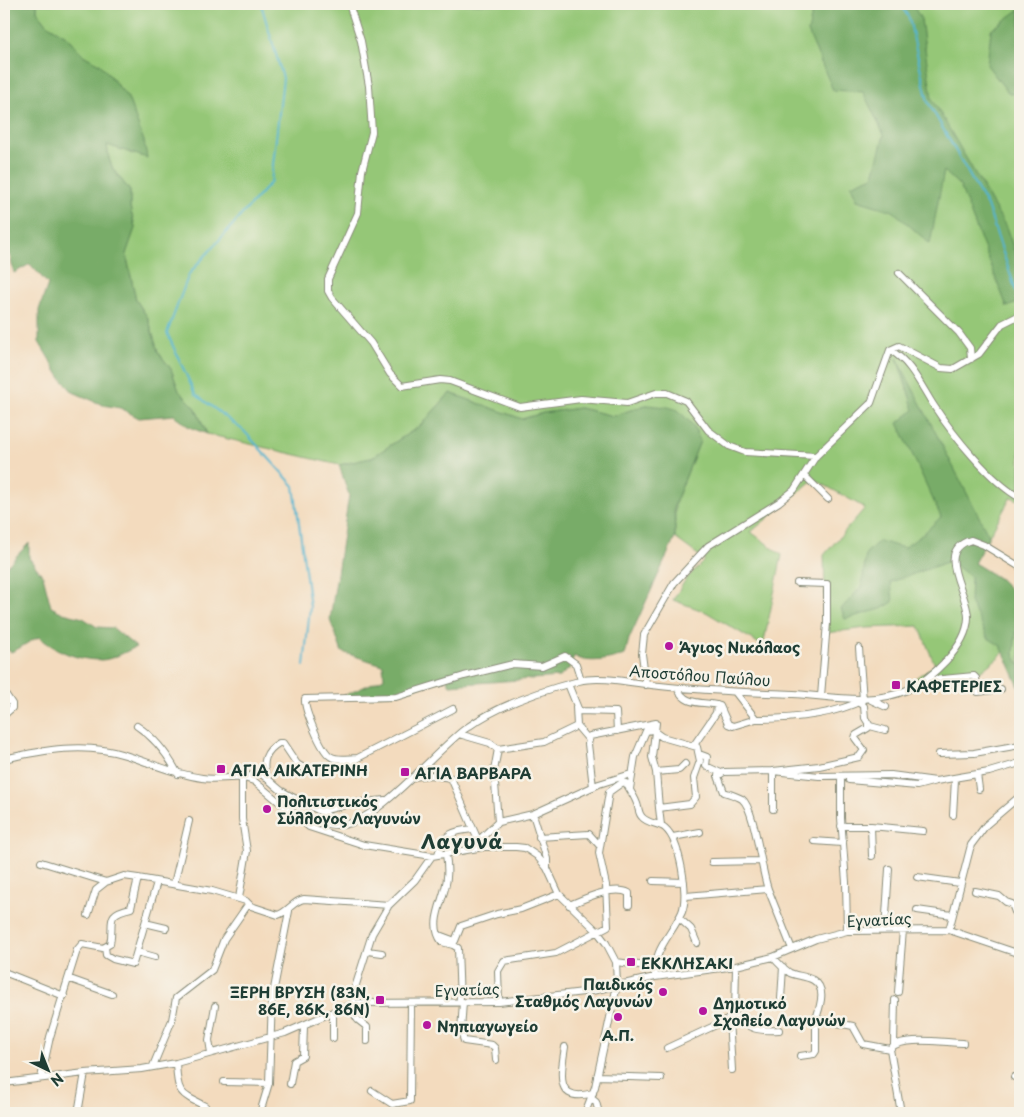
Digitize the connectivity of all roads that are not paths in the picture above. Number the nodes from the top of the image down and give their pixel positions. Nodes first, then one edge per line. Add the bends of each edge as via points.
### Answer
1 (349, 4) edge
2 (899, 273) dead end
3 (1020, 316) edge
4 (890, 350) junction
5 (972, 359) junction
6 (816, 456) junction
7 (804, 476) junction
8 (1020, 498) edge
9 (828, 499) dead end
10 (1020, 567) edge
11 (797, 583) dead end
12 (859, 648) dead end
13 (580, 680) junction
14 (920, 682) junction
15 (568, 684) junction
16 (646, 685) junction
17 (677, 688) junction
18 (1001, 690) dead end
19 (4, 692) edge
20 (735, 692) junction
21 (821, 696) junction
22 (858, 700) junction
23 (871, 700) junction
24 (717, 705) junction
25 (576, 707) junction
26 (886, 707) dead end
27 (453, 709) dead end
28 (4, 715) edge
29 (756, 719) junction
30 (868, 723) junction
31 (137, 726) dead end
32 (578, 726) junction
33 (616, 730) junction
34 (885, 730) dead end
35 (459, 734) junction
36 (656, 734) junction
37 (588, 739) junction
38 (694, 745) junction
39 (1020, 745) edge
40 (498, 750) junction
41 (699, 754) junction
42 (939, 754) dead end
43 (357, 758) junction
44 (4, 759) edge
45 (1020, 763) edge
46 (685, 764) dead end
47 (706, 766) junction
48 (697, 770) junction
49 (773, 771) junction
50 (656, 772) junction
51 (721, 773) junction
52 (178, 774) junction
53 (631, 774) junction
54 (977, 774) junction
55 (831, 776) junction
56 (414, 777) junction
57 (245, 778) junction
58 (266, 778) junction
59 (955, 779) junction
60 (841, 780) junction
61 (608, 781) junction
62 (936, 781) junction
63 (593, 787) junction
64 (979, 789) dead end
65 (630, 790) junction
66 (609, 792) junction
67 (1020, 796) edge
68 (385, 800) junction
69 (659, 808) junction
70 (774, 808) dead end
71 (321, 811) junction
72 (291, 812) junction
73 (533, 814) junction
74 (953, 815) dead end
75 (189, 821) dead end
76 (498, 822) junction
77 (341, 825) junction
78 (661, 825) junction
79 (841, 826) junction
80 (871, 826) junction
81 (473, 829) junction
82 (923, 831) dead end
83 (700, 832) dead end
84 (539, 837) junction
85 (673, 837) junction
86 (478, 840) junction
87 (814, 841) dead end
88 (842, 843) junction
89 (600, 846) junction
90 (478, 848) junction
91 (446, 854) junction
92 (435, 855) junction
93 (872, 856) dead end
94 (760, 861) junction
95 (41, 862) dead end
96 (712, 862) dead end
97 (546, 868) junction
98 (889, 869) dead end
99 (917, 877) dead end
100 (138, 878) junction
101 (653, 881) dead end
102 (106, 882) junction
103 (156, 882) junction
104 (684, 882) junction
105 (960, 883) junction
106 (174, 884) junction
107 (768, 889) junction
108 (975, 891) dead end
109 (606, 893) junction
110 (559, 894) junction
111 (686, 896) junction
112 (239, 898) junction
113 (389, 905) junction
114 (569, 905) junction
115 (628, 905) dead end
116 (251, 906) junction
117 (917, 910) dead end
118 (289, 911) junction
119 (1020, 914) edge
120 (88, 915) dead end
121 (952, 915) junction
122 (679, 918) junction
123 (146, 923) junction
124 (166, 928) dead end
125 (596, 930) junction
126 (885, 930) junction
127 (903, 930) junction
128 (949, 930) junction
129 (847, 931) junction
130 (454, 943) junction
131 (697, 943) dead end
132 (106, 947) junction
133 (792, 949) junction
134 (137, 952) junction
135 (368, 952) junction
136 (382, 953) dead end
137 (1020, 954) edge
138 (155, 957) dead end
139 (772, 957) junction
140 (616, 962) junction
141 (736, 966) junction
142 (654, 967) junction
143 (783, 967) junction
144 (4, 972) edge
145 (655, 977) junction
146 (70, 979) junction
147 (617, 986) junction
148 (898, 992) dead end
149 (112, 994) dead end
150 (64, 996) junction
151 (781, 1000) dead end
152 (895, 1000) dead end
153 (462, 1002) junction
154 (499, 1002) junction
155 (354, 1004) junction
156 (411, 1004) junction
157 (215, 1006) dead end
158 (333, 1012) junction
159 (736, 1015) junction
160 (729, 1019) junction
161 (816, 1019) junction
162 (304, 1026) junction
163 (779, 1030) dead end
164 (272, 1037) junction
165 (333, 1038) dead end
166 (366, 1041) dead end
167 (963, 1043) dead end
168 (565, 1047) dead end
169 (892, 1047) junction
170 (667, 1048) dead end
171 (211, 1053) junction
172 (800, 1056) dead end
173 (496, 1060) dead end
174 (176, 1063) junction
175 (153, 1066) junction
176 (732, 1070) dead end
177 (85, 1073) junction
178 (597, 1076) junction
179 (42, 1078) junction
180 (661, 1078) dead end
181 (224, 1082) dead end
182 (4, 1083) edge
183 (270, 1083) junction
184 (290, 1084) dead end
185 (372, 1091) dead end
186 (592, 1096) junction
187 (205, 1106) dead end
188 (78, 1113) edge
189 (260, 1113) edge
190 (585, 1113) edge
191 (599, 1113) edge
192 (901, 1113) edge

1 - 6 street via 363,50 372,132 362,171 358,213 328,279 328,291 371,343 396,381 402,386 450,381 520,407 581,399 620,404 656,393 667,393 686,401 708,430 729,446 745,452
2 - 5 street via 966,341
3 - 5 street via 1002,324
4 - 5 street via 899,346 947,370 958,368
4 - 6 street via 872,403
4 - 8 street via 906,362 944,421 974,457
6 - 7 street
7 - 9 street
7 - 16 street via 779,502 708,546 682,572 644,635 642,654
10 - 14 street, Αποστόλου Παύλου via 971,540 956,550 953,554 954,568 967,608 968,626 950,657
11 - 21 street via 827,584
12 - 22 street
13 - 15 street, Αποστόλου Παύλου
13 - 16 street, Αποστόλου Παύλου
13 - 43 street via 576,664 565,656 542,666 514,664 464,676 396,697 305,699 313,727 326,753 337,759
14 - 18 street via 974,676 978,692
14 - 23 street, Αποστόλου Παύλου via 909,690
15 - 25 street
15 - 35 street, Αποστόλου Παύλου via 519,700
16 - 17 street, Αποστόλου Παύλου
17 - 20 street, Αποστόλου Παύλου
17 - 24 street via 691,702
19 - 28 street via 12,708
20 - 21 street, Αποστόλου Παύλου
20 - 29 street
21 - 22 street, Αποστόλου Παύλου
22 - 23 street, Αποστόλου Παύλου
22 - 29 street via 845,708 808,716
22 - 30 street via 865,707
23 - 26 street
24 - 29 street via 728,724 733,726
24 - 38 street via 716,713
25 - 32 street
25 - 33 street via 586,712 616,712
27 - 43 street
30 - 34 street
30 - 49 street via 868,728 856,734 855,738 864,750 859,757
31 - 52 street via 170,758
32 - 37 street
32 - 40 street via 544,742
33 - 36 street via 656,723
33 - 37 street via 595,734
35 - 40 street via 490,743
35 - 56 street, Αποστόλου Παύλου
36 - 38 street
36 - 50 street via 652,757
36 - 53 street via 649,730 643,736
37 - 63 street
38 - 41 street
39 - 42 street via 974,753
40 - 76 street via 494,771
41 - 47 street via 707,757
41 - 48 street
43 - 58 street via 328,770 313,770 297,764 283,743 279,743 266,756
44 - 52 street via 49,750 81,748 125,755
45 - 54 street
46 - 50 street via 679,770
47 - 48 street via 705,771
47 - 51 street
48 - 69 street via 694,778 696,797 690,804
49 - 51 street
49 - 55 street
49 - 70 street
50 - 69 street
51 - 94 street via 718,781 724,792 742,799 750,811
52 - 57 street via 209,779
53 - 61 street
53 - 65 street
54 - 59 street
54 - 64 street
55 - 60 street
55 - 62 street via 891,774
56 - 68 street, Αποστόλου Παύλου
56 - 81 street via 451,778
57 - 58 street via 257,772
57 - 72 street via 254,781
57 - 112 street via 242,819 247,851
58 - 71 street via 282,791
59 - 62 street
59 - 74 street
60 - 62 street via 917,786
60 - 79 street
61 - 63 street
61 - 66 street
63 - 73 street
65 - 66 street via 623,782
65 - 78 street via 644,820
66 - 89 street
67 - 105 street via 976,836
68 - 71 street
68 - 77 street, Αποστόλου Παύλου via 357,821
69 - 78 street
71 - 77 street
72 - 77 street
72 - 92 street via 300,822 322,832 364,845
73 - 76 street
73 - 84 street
75 - 106 street
76 - 86 street
78 - 85 street
79 - 80 street
79 - 88 street
80 - 82 street
80 - 93 street
81 - 86 street
81 - 92 street via 446,836
83 - 85 street
84 - 89 street via 589,834
84 - 97 street via 547,859
85 - 104 street
86 - 90 street
87 - 88 street
88 - 129 street
89 - 109 street
90 - 91 street
90 - 97 street via 525,848
91 - 92 street
91 - 130 street via 447,877 437,908 439,935 442,942
92 - 113 street
94 - 96 street
94 - 107 street
95 - 102 street
97 - 110 street
98 - 126 street
99 - 105 street
100 - 102 street via 124,876
100 - 103 street
100 - 132 street via 131,908 114,913 110,944
101 - 104 street
102 - 120 street via 96,890
103 - 106 street
103 - 123 street
104 - 111 street
105 - 121 street
106 - 112 street
107 - 111 street
107 - 133 street
108 - 119 street via 999,896
109 - 114 street
109 - 115 street via 626,891 630,895
109 - 125 street via 608,926
110 - 114 street
110 - 130 street via 461,926
111 - 122 street
112 - 116 street
113 - 118 street via 304,899 294,903
113 - 135 street via 376,926
114 - 125 street
116 - 118 street via 278,915
116 - 175 street via 247,906 230,930 212,970 176,998 172,1020
117 - 121 street
118 - 164 street via 273,991
121 - 128 street
122 - 131 street via 691,929
122 - 142 street via 657,954
123 - 124 street
123 - 134 street
125 - 140 street
125 - 154 street via 556,953 504,961 498,971
126 - 127 street, Εγνατίας
126 - 129 street, Εγνατίας
127 - 128 street, Εγνατίας
127 - 148 street
128 - 137 street, Εγνατίας
129 - 133 street, Εγνατίας
130 - 153 street via 459,953
132 - 134 street via 106,955 129,964 133,964
132 - 146 street via 82,944
133 - 139 street, Εγνατίας
134 - 138 street
135 - 136 street
135 - 155 street via 354,985
139 - 141 street, Εγνατίας
139 - 143 street
140 - 142 street
140 - 147 street
141 - 145 street, Εγνατίας
141 - 159 street
142 - 145 street
143 - 151 street
143 - 161 street via 792,974 812,980 822,990
144 - 150 street
145 - 147 street, Εγνατίας
146 - 149 street
146 - 150 street
147 - 154 street, Εγνατίας
147 - 178 street
150 - 179 street via 48,1043
152 - 169 street
153 - 154 street, Εγνατίας
153 - 156 street, Εγνατίας
153 - 173 street via 461,1032 464,1041 492,1045
155 - 156 street, Εγνατίας
155 - 158 street, Εγνατίας
155 - 166 street via 354,1014 367,1026
156 - 185 street via 410,1101 392,1104
157 - 171 street
158 - 162 street, Εγνατίας
158 - 165 street
159 - 160 street
159 - 163 street via 753,1029
160 - 170 street
160 - 176 street
161 - 169 street via 853,1026 863,1044
161 - 172 street via 816,1051
162 - 164 street, Εγνατίας
162 - 184 street via 303,1056 294,1061
164 - 171 street, Εγνατίας
164 - 183 street
167 - 169 street via 921,1041
168 - 186 street via 561,1079 564,1087 569,1093 581,1097
169 - 192 street
171 - 174 street, Εγνατίας
174 - 175 street, Εγνατίας
174 - 187 street via 183,1096
175 - 177 street, Εγνατίας
177 - 179 street, Εγνατίας
177 - 188 street
178 - 180 street
178 - 186 street
179 - 182 street, Εγνατίας
181 - 183 street
183 - 189 street
186 - 190 street
186 - 191 street

